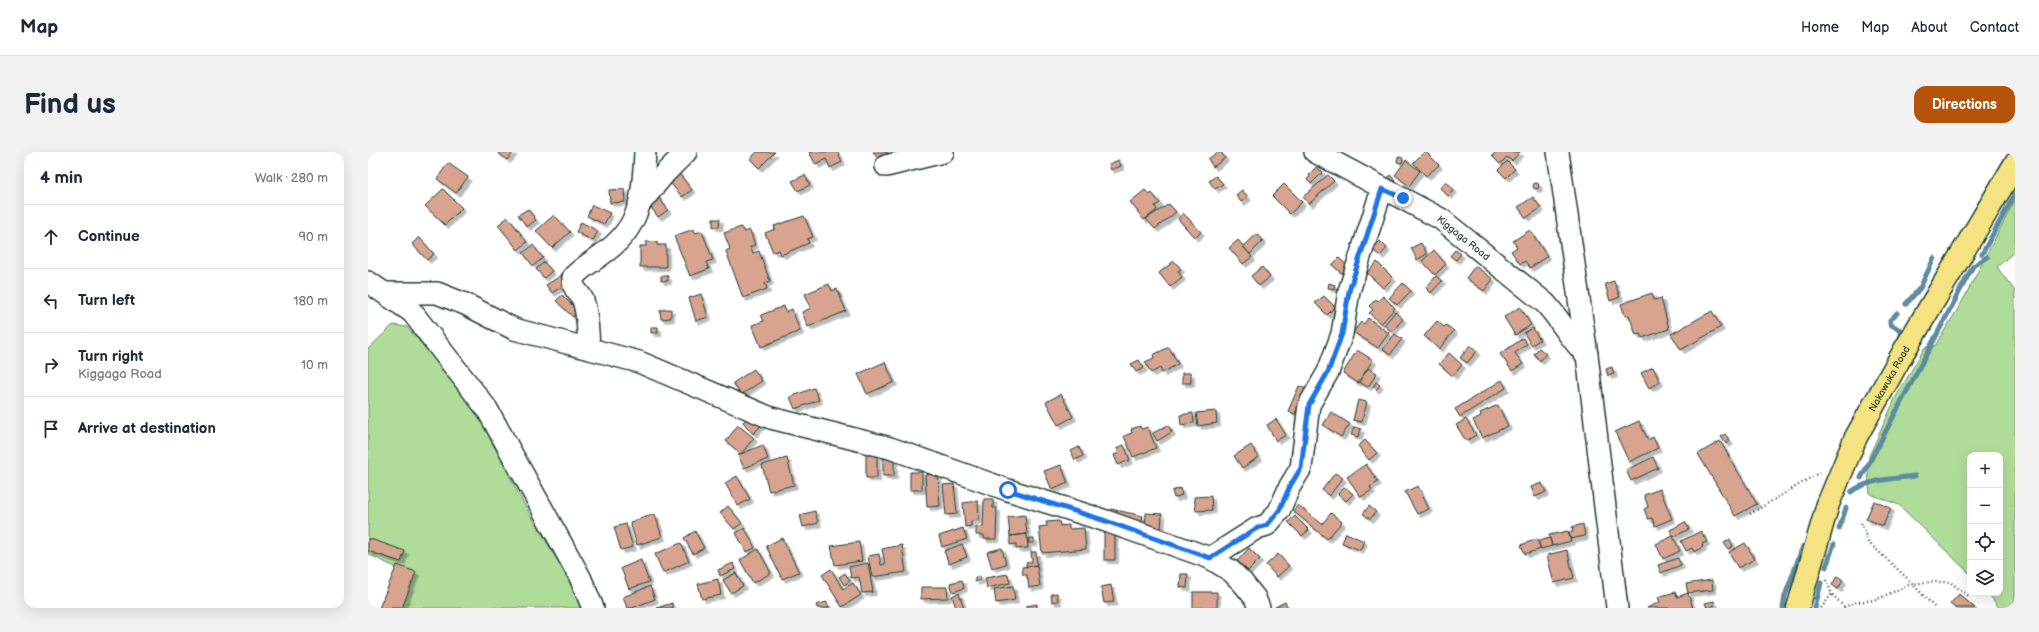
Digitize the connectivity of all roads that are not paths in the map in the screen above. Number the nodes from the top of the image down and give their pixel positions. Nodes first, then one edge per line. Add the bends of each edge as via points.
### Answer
1 (645, 152) edge
2 (686, 152) edge
3 (943, 152) edge
4 (1315, 152) edge
5 (1558, 152) edge
6 (2015, 164) edge
7 (886, 166) dead end
8 (1382, 189) junction
9 (641, 202) junction
10 (368, 282) edge
11 (387, 293) junction
12 (589, 348) junction
13 (1587, 355) junction
14 (1210, 558) junction
15 (593, 608) edge
16 (1259, 608) edge
17 (1616, 608) edge
18 (1798, 608) edge

1 - 9 street
2 - 9 street
3 - 7 street
4 - 8 street, Kiggaga Road
5 - 13 street
6 - 18 main road, Nakawuka Road via 1856,437 1828,504
8 - 13 street, Kiggaga Road via 1418,206 1452,228 1545,303 1575,344
8 - 14 street via 1349,291 1342,334 1328,372 1309,405 1301,468 1279,511 1267,525 1257,528
9 - 12 street via 630,226 614,245 573,277 573,288 582,299
10 - 11 street
11 - 12 street via 437,293 514,329
11 - 15 street via 412,312 487,409 580,577
12 - 14 street via 638,362 771,418 890,448
13 - 17 street
14 - 16 street via 1243,583 1255,598

